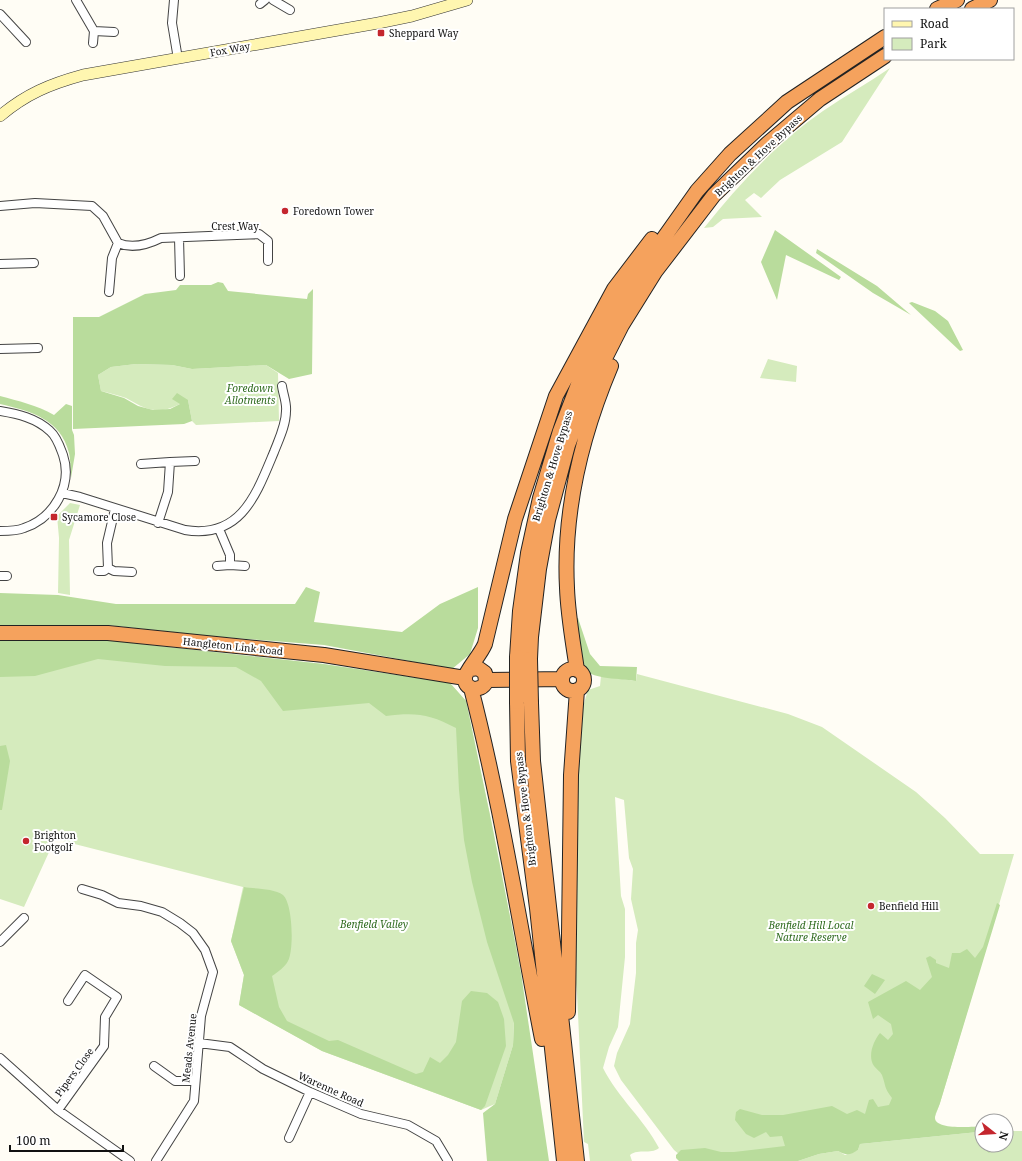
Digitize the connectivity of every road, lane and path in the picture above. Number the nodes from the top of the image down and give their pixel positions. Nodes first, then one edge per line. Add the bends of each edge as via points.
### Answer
1 (76, 0) edge
2 (174, 0) edge
3 (273, 0) edge
4 (467, 0) edge
5 (957, 0) edge
6 (990, 0) edge
7 (939, 8) edge
8 (974, 8) edge
9 (290, 10) dead end
10 (0, 14) edge
11 (94, 31) junction
12 (114, 32) dead end
13 (884, 38) edge
14 (26, 42) dead end
15 (93, 43) dead end
16 (884, 57) edge
17 (178, 59) junction
18 (0, 116) edge
19 (697, 191) junction
20 (0, 206) edge
21 (179, 238) junction
22 (118, 243) junction
23 (268, 261) dead end
24 (34, 263) dead end
25 (0, 264) edge
26 (655, 272) junction
27 (180, 276) dead end
28 (109, 292) dead end
29 (38, 348) dead end
30 (0, 349) edge
31 (282, 386) dead end
32 (0, 411) edge
33 (195, 461) dead end
34 (170, 462) junction
35 (141, 464) dead end
36 (62, 493) junction
37 (115, 509) junction
38 (158, 523) junction
39 (219, 529) junction
40 (0, 531) edge
41 (230, 565) junction
42 (217, 566) dead end
43 (245, 566) dead end
44 (108, 568) junction
45 (98, 571) dead end
46 (132, 572) dead end
47 (0, 633) edge
48 (524, 658) junction
49 (577, 670) junction
50 (469, 678) junction
51 (562, 679) junction
52 (487, 680) junction
53 (577, 690) junction
54 (524, 703) junction
55 (82, 889) dead end
56 (24, 918) dead end
57 (0, 942) edge
58 (68, 1001) dead end
59 (199, 1043) junction
60 (0, 1058) edge
61 (154, 1066) dead end
62 (568, 1075) junction
63 (195, 1081) junction
64 (310, 1092) junction
65 (58, 1110) junction
66 (559, 1124) junction
67 (289, 1138) dead end
68 (130, 1161) edge
69 (156, 1161) edge
70 (448, 1161) edge
71 (564, 1161) edge
72 (577, 1161) edge

1 - 11 street
2 - 17 street via 172,23
3 - 9 street
4 - 17 street, Fox Way via 412,16
5 - 7 highway
6 - 8 highway
10 - 14 street
11 - 12 street
11 - 15 street
13 - 19 highway, Brighton & Hove Bypass via 787,102 730,154
16 - 26 highway, Brighton & Hove Bypass via 820,99 768,143 714,194
17 - 18 street, Fox Way via 60,81 38,90
19 - 48 highway, Brighton & Hove Bypass via 634,280 579,382 566,417 540,498 530,539 524,578
19 - 50 highway via 657,232 614,289 556,396 515,519 485,644
20 - 22 street via 35,203 92,206 103,216
21 - 22 street, Crest Way via 162,238 147,245
21 - 23 street, Crest Way via 259,234 268,241
21 - 27 street
22 - 28 street via 112,258
24 - 25 street
26 - 48 highway, Brighton & Hove Bypass via 622,326 589,390 568,445 548,520 538,569 531,637
26 - 49 highway via 632,316 600,391 577,467 568,520 566,575
29 - 30 street
31 - 39 street via 286,411 284,425 264,475 244,512
32 - 36 street via 29,418 52,432 59,443 66,468
33 - 34 street
34 - 35 street
34 - 38 street via 168,492
36 - 37 street
36 - 40 street via 38,521 23,529
37 - 38 street
37 - 44 street via 107,543
38 - 39 street via 200,532
39 - 41 street via 230,555
41 - 42 street
41 - 43 street
44 - 45 street
44 - 46 street
47 - 50 highway, Hangleton Link Road via 115,634 324,655
48 - 54 highway, Brighton & Hove Bypass, bridge
49 - 51 highway via 567,671
49 - 53 highway via 582,673 584,679 582,686
50 - 52 highway via 481,688
50 - 52 highway via 476,668 482,670
50 - 66 highway via 501,820
51 - 52 highway
51 - 53 highway via 567,689
53 - 62 highway via 571,775
54 - 62 highway, Brighton & Hove Bypass
54 - 66 highway, Brighton & Hove Bypass via 518,761 537,908
55 - 59 street, Meads Avenue via 118,903 162,912 193,933 205,950 213,972 201,1016
56 - 57 street
58 - 65 street, Pipers Close via 85,975 117,997 105,1017 104,1046
59 - 63 street, Meads Avenue
59 - 64 street, Warenne Road via 230,1048 263,1069
60 - 65 street
61 - 63 street via 175,1081
62 - 72 highway, Brighton & Hove Bypass
63 - 69 street, Meads Avenue via 194,1101
64 - 67 street
64 - 70 street, Warenne Road via 361,1114 408,1125 436,1141
65 - 68 street
66 - 71 highway, Brighton & Hove Bypass

